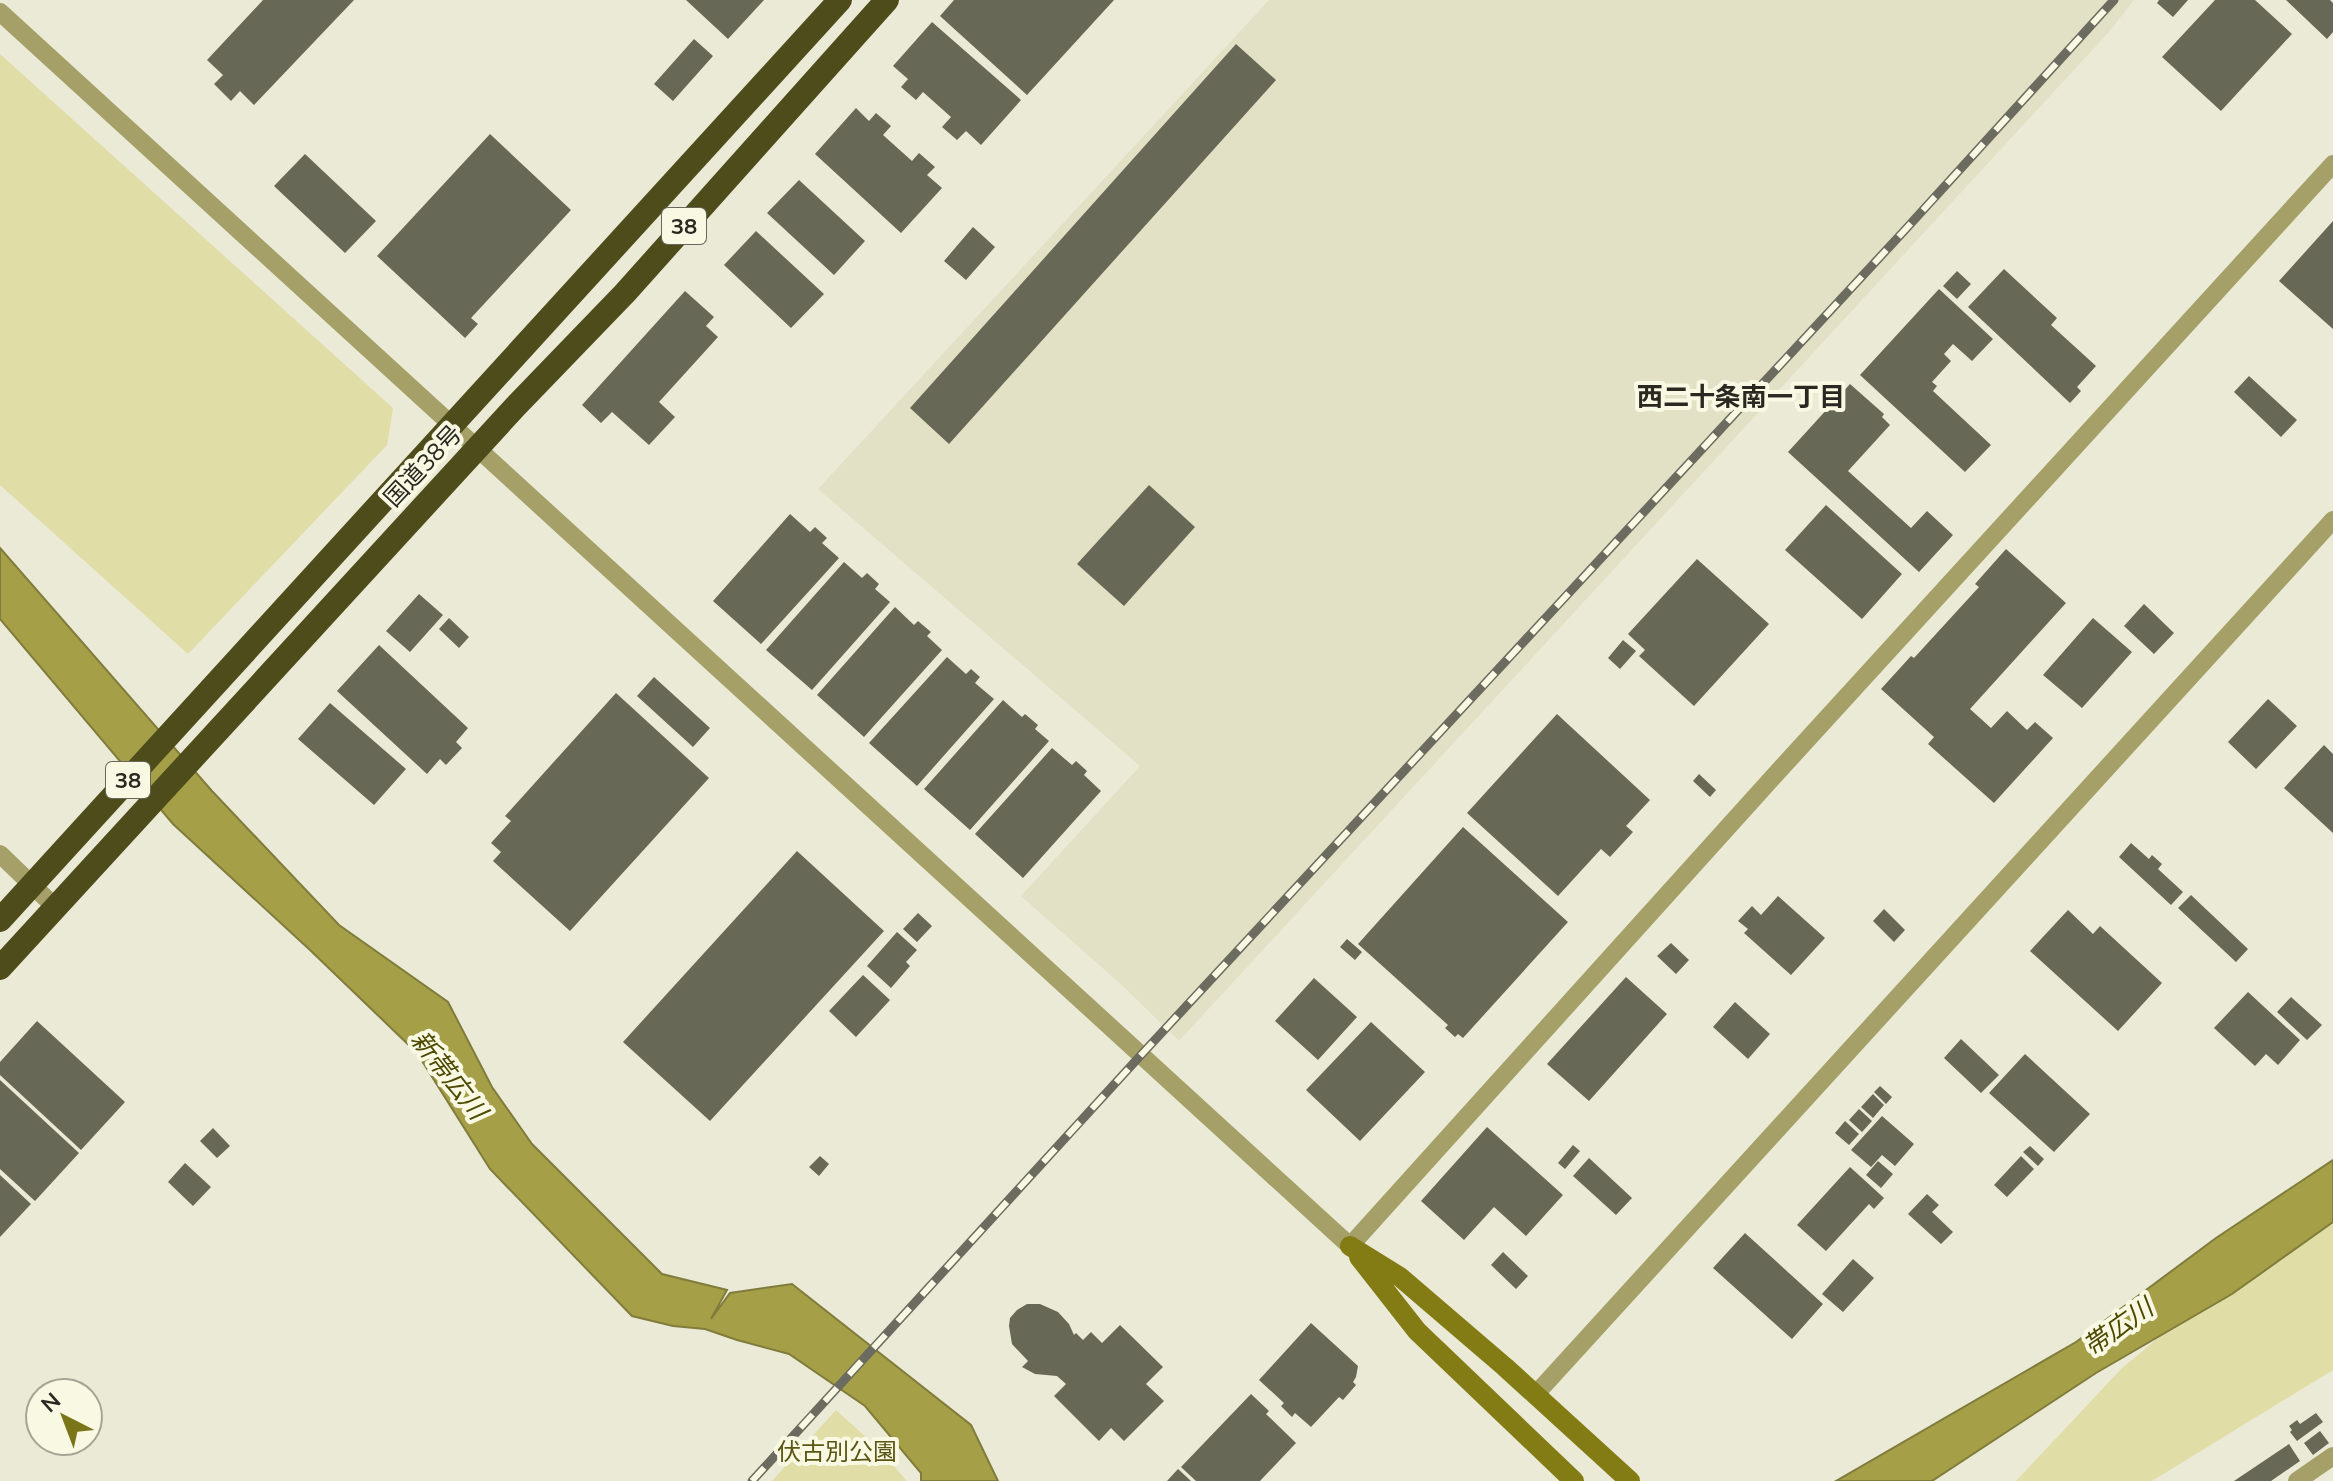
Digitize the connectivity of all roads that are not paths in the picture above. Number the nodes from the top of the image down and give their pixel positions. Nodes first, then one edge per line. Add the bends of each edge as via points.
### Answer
1 (840, 0) edge
2 (887, 0) edge
3 (0, 12) edge
4 (2333, 164) edge
5 (453, 425) junction
6 (478, 448) junction
7 (2333, 520) edge
8 (0, 854) edge
9 (32, 885) junction
10 (56, 908) junction
11 (0, 920) edge
12 (0, 968) edge
13 (1350, 1246) junction
14 (1535, 1395) junction
15 (1510, 1422) junction
16 (2333, 1456) edge
17 (1574, 1481) edge
18 (1630, 1481) edge
19 (2297, 1481) edge

1 - 5 highway, 国道38号 / 38
2 - 6 highway, 国道38号 / 38 via 625,293
3 - 5 street
4 - 13 street
5 - 6 street
5 - 9 highway, 国道38号 / 38
6 - 10 highway, 国道38号 / 38
6 - 13 street
7 - 14 street
8 - 9 street
9 - 10 street
9 - 11 highway, 国道38号 / 38
10 - 12 highway, 国道38号 / 38
13 - 14 street via 1400,1277
13 - 15 street via 1417,1331
14 - 15 street
14 - 18 street
15 - 17 street
16 - 19 street

